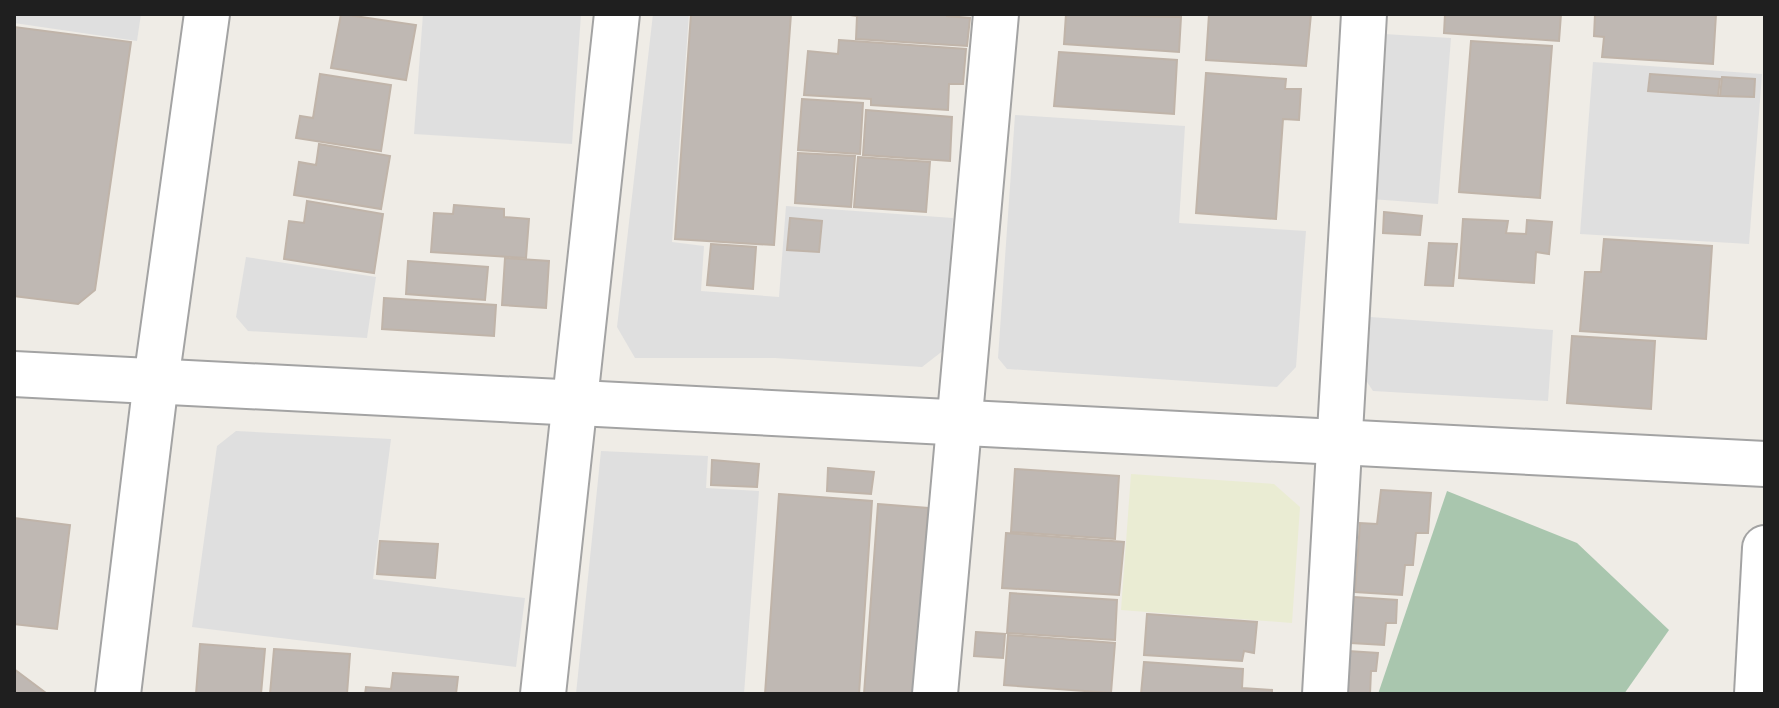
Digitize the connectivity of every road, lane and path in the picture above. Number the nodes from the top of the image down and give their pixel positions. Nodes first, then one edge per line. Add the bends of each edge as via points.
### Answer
1 (207, 14) edge
2 (617, 14) edge
3 (996, 14) edge
4 (1364, 14) edge
5 (14, 374) edge
6 (156, 381) junction
7 (575, 402) junction
8 (959, 423) junction
9 (1340, 442) junction
10 (1765, 464) edge
11 (1765, 548) edge
12 (118, 694) edge
13 (543, 694) edge
14 (935, 694) edge
15 (1325, 694) edge
16 (1757, 694) edge

1 - 6 street
2 - 7 street
3 - 8 street
4 - 9 street
5 - 6 street
6 - 7 street
6 - 12 street
7 - 8 street
7 - 13 street
8 - 9 street
8 - 14 street
9 - 10 street
9 - 15 street
11 - 16 street

